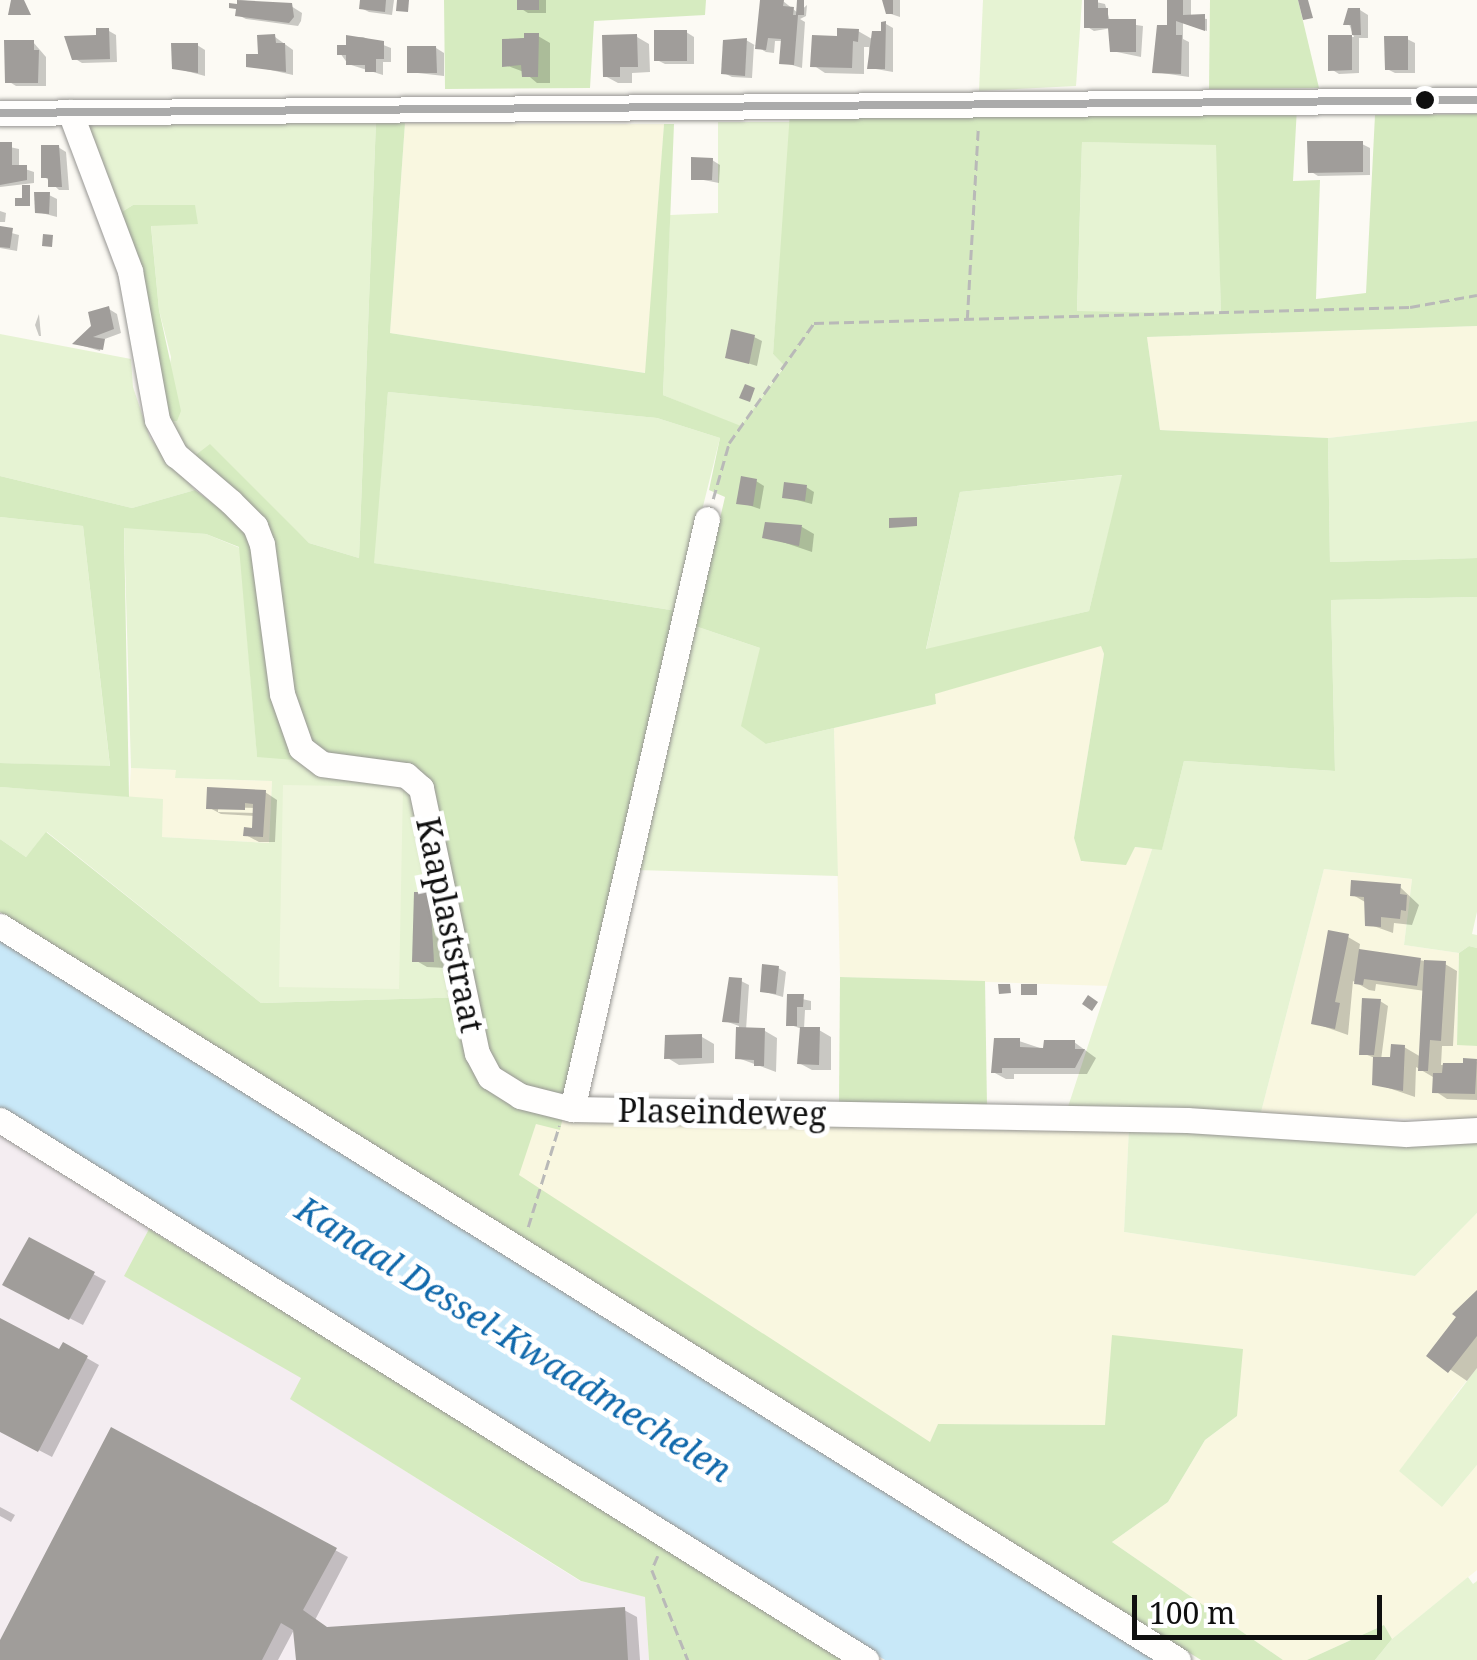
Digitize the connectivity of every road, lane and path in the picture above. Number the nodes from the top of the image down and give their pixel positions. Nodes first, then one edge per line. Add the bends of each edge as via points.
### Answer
1 (1477, 100) edge
2 (979, 104) junction
3 (0, 112) edge
4 (70, 112) junction
5 (1477, 296) edge
6 (966, 322) junction
7 (707, 520) joint
8 (0, 926) edge
9 (572, 1108) junction
10 (0, 1120) edge
11 (1477, 1130) edge
12 (516, 1248) junction
13 (666, 1536) junction
14 (688, 1660) edge
15 (866, 1660) edge
16 (1178, 1660) edge

1 - 2 street
2 - 4 street
2 - 6 path
3 - 4 street
4 - 9 street, Kaaplaststraat via 130,271 156,420 176,455 243,514 262,544 292,732 322,764 406,775 421,788 478,1053 490,1076 520,1096
5 - 6 path via 1410,306
6 - 7 path via 814,323 729,443
7 - 9 street, Plaseindeweg
8 - 12 street
9 - 11 street, Plaseindeweg via 1188,1120 1406,1134
9 - 12 path via 554,1134 536,1214
10 - 13 street
12 - 16 street
13 - 14 path via 652,1570
13 - 15 street

